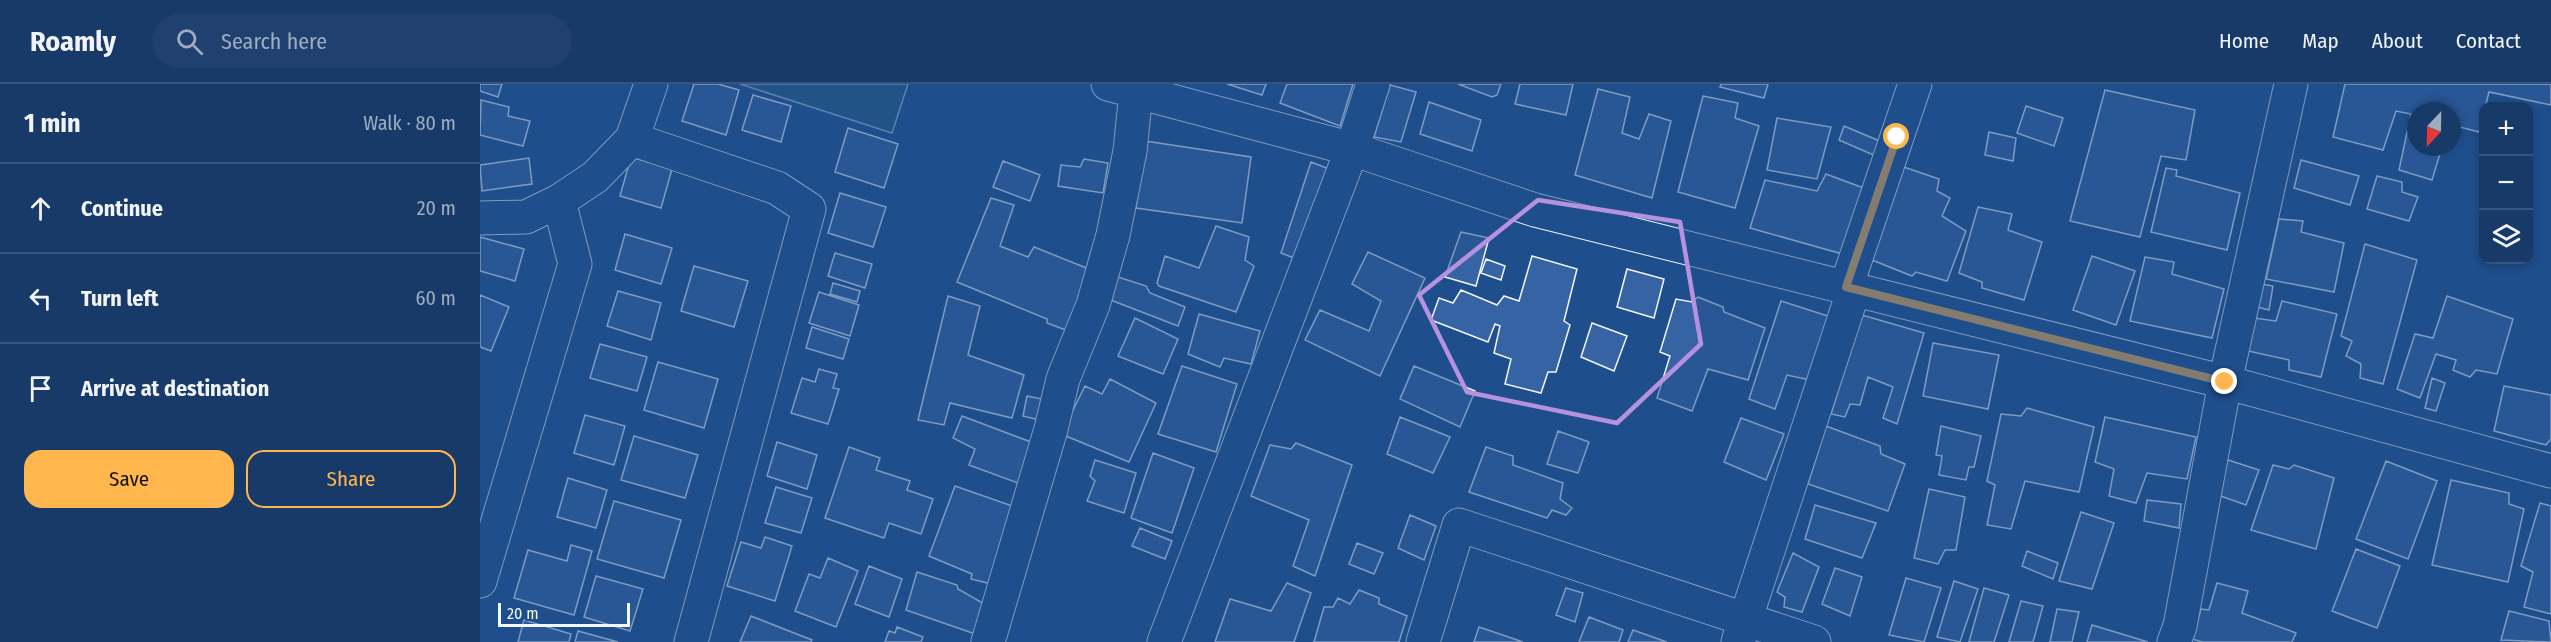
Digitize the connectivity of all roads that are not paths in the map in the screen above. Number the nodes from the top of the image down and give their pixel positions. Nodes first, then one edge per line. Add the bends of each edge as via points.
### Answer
1 (651, 84) edge
2 (1373, 84) edge
3 (1915, 84) edge
4 (2291, 84) edge
5 (1138, 89) edge
6 (632, 139) junction
7 (1352, 149) junction
8 (559, 201) junction
9 (480, 218) edge
10 (1850, 288) junction
11 (2225, 382) junction
12 (2551, 471) edge
13 (482, 566) edge
14 (1742, 631) edge
15 (691, 642) edge
16 (988, 642) edge
17 (1164, 642) edge
18 (1423, 642) edge
19 (1814, 642) edge
20 (2174, 642) edge

1 - 6 street
2 - 7 street
3 - 10 street
4 - 11 street
5 - 7 street
5 - 16 street via 1113,236 1093,305 1063,379
6 - 8 street via 595,177
6 - 15 street via 777,188 809,209
7 - 10 street via 1534,210
7 - 17 street
8 - 9 street via 526,217
8 - 13 street via 575,264
10 - 11 street
10 - 14 street
11 - 12 street
11 - 20 street
14 - 18 street via 1459,525
14 - 19 street

